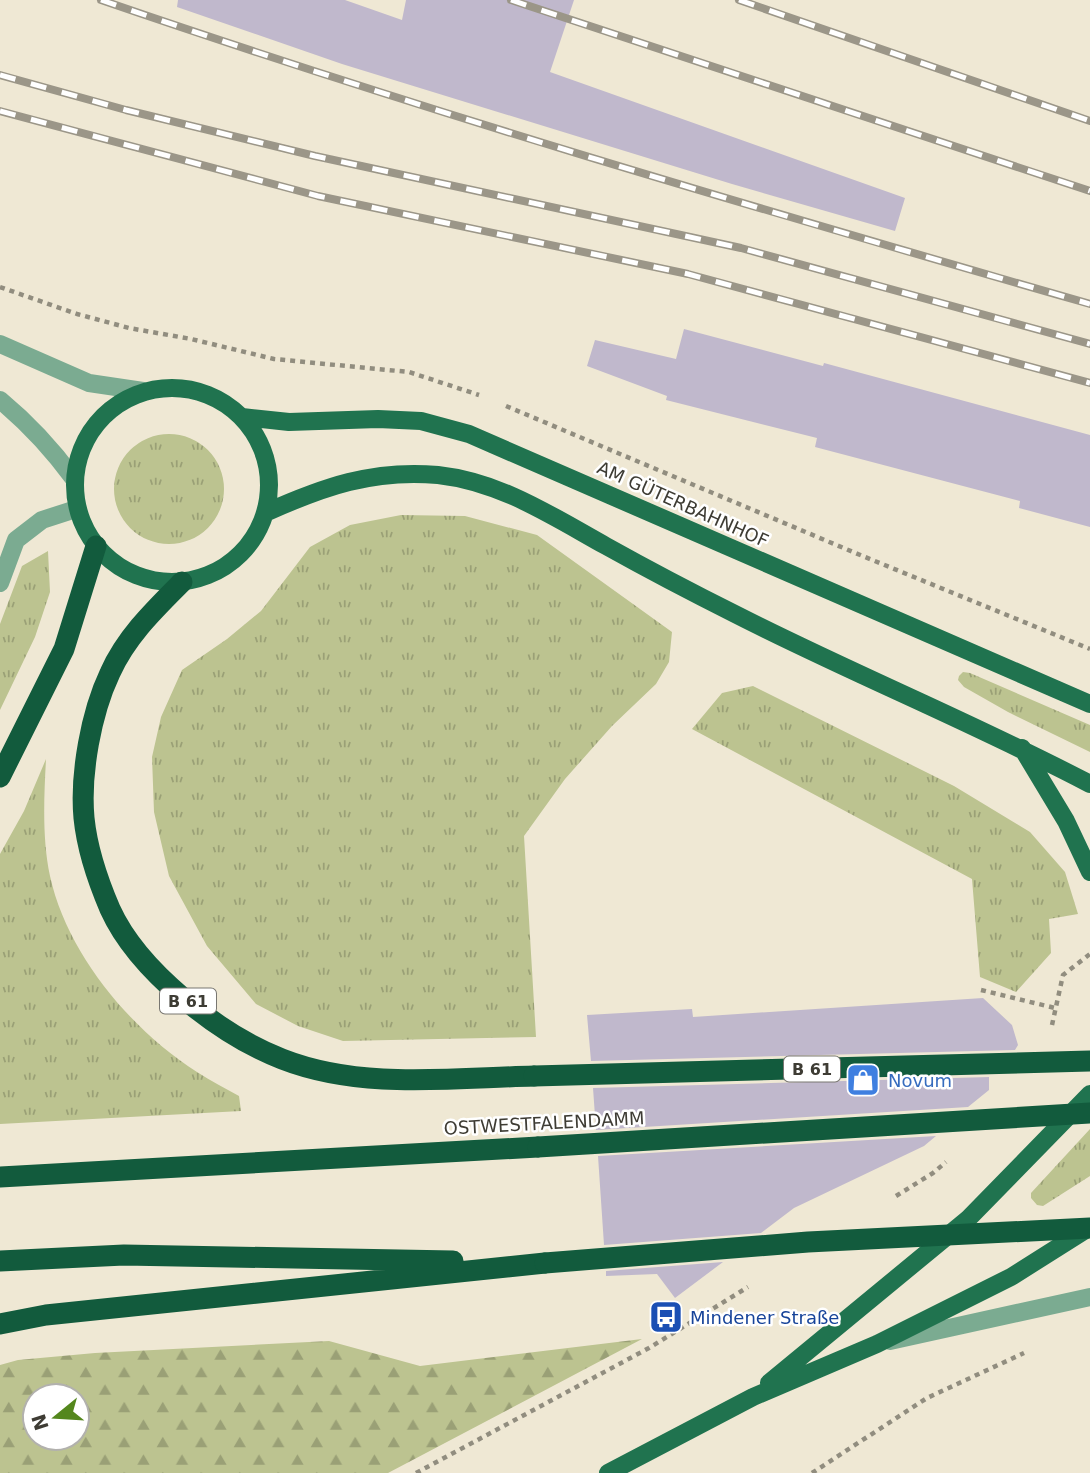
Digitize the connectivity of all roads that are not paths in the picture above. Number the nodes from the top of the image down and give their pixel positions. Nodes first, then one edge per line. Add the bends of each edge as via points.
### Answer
1 (0, 344) edge
2 (143, 391) junction
3 (0, 400) edge
4 (242, 417) junction
5 (74, 479) junction
6 (76, 509) junction
7 (265, 513) junction
8 (96, 546) junction
9 (181, 582) junction
10 (0, 583) edge
11 (1090, 704) edge
12 (1022, 748) junction
13 (0, 777) edge
14 (1090, 784) edge
15 (1090, 872) edge
16 (1090, 1061) edge
17 (1090, 1094) edge
18 (1090, 1113) edge
19 (0, 1177) edge
20 (1090, 1227) edge
21 (0, 1261) edge
22 (545, 1263) junction
23 (1090, 1297) edge
24 (0, 1324) edge
25 (877, 1344) junction
26 (753, 1396) junction
27 (608, 1473) edge

1 - 2 street via 89,383
2 - 4 main road via 179,387 213,397
2 - 5 main road via 108,410 85,441
3 - 5 street via 52,449
4 - 7 main road via 261,446 269,479
4 - 11 main road, AM GÜTERBAHNHOF via 289,422 421,421 470,434
5 - 6 main road
6 - 8 main road
6 - 10 street via 42,520 16,540
7 - 9 main road via 253,538 234,560 209,575
7 - 12 main road via 349,480 393,473 439,475 485,485 534,504 739,617
8 - 9 main road via 113,564 135,575
8 - 13 highway via 64,649
9 - 16 highway, B 61, bridge via 139,625 110,673 94,720 85,769 84,817 111,910 138,952 180,995 231,1035 283,1059 337,1075 389,1079
12 - 14 main road
12 - 15 main road
17 - 26 main road via 968,1219
18 - 19 highway, OSTWESTFALENDAMM, bridge
20 - 22 highway, bridge via 808,1242
20 - 25 main road via 1010,1277
21 - 22 highway via 124,1255
22 - 24 highway via 46,1315
23 - 25 street
25 - 26 main road
26 - 27 main road

